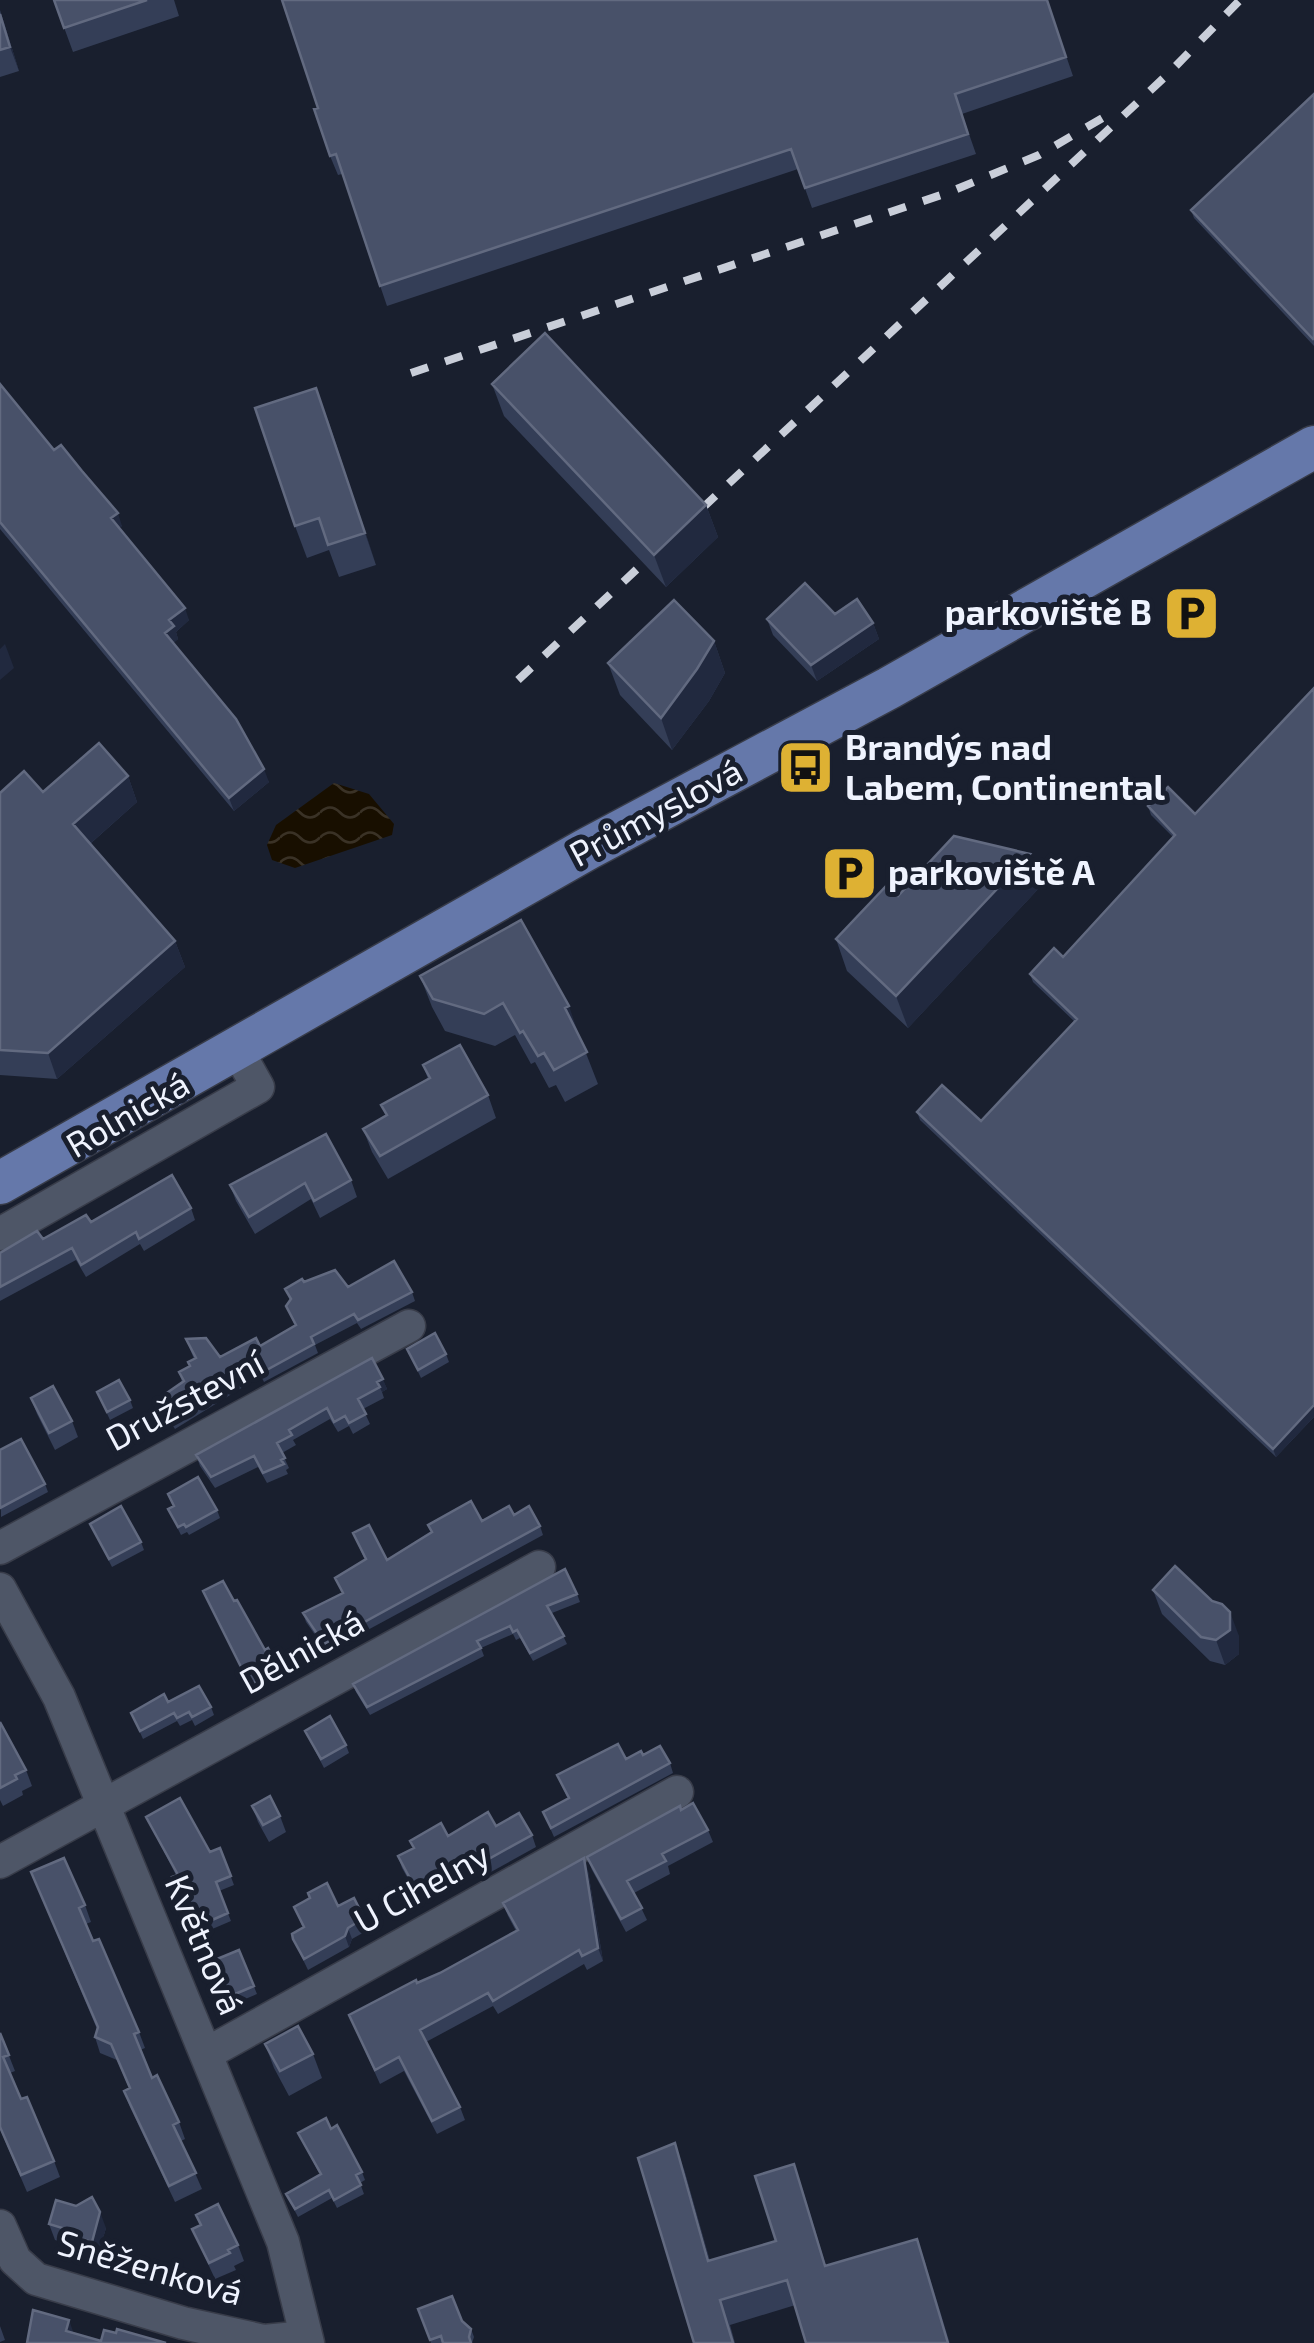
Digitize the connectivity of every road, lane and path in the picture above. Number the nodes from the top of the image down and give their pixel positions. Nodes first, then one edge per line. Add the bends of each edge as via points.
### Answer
1 (1314, 448) edge
2 (236, 1048) junction
3 (0, 1182) edge
4 (0, 1234) edge
5 (409, 1326) dead end
6 (0, 1548) edge
7 (539, 1567) dead end
8 (0, 1589) edge
9 (678, 1792) dead end
10 (103, 1805) junction
11 (0, 1862) edge
12 (206, 2054) junction
13 (0, 2226) edge
14 (307, 2340) edge

1 - 2 main road, Průmyslová
2 - 3 main road, Průmyslová
2 - 4 street, Rolnická via 258,1087
5 - 6 street, Družstevní
7 - 10 street, Dělnická
8 - 10 street, Květnová via 59,1697
9 - 12 street, U Cihelny
10 - 11 street, Dělnická
10 - 12 street, Květnová
12 - 14 street, Květnová via 284,2242
13 - 14 street, Sněženková via 15,2260 36,2279 183,2323 264,2340

